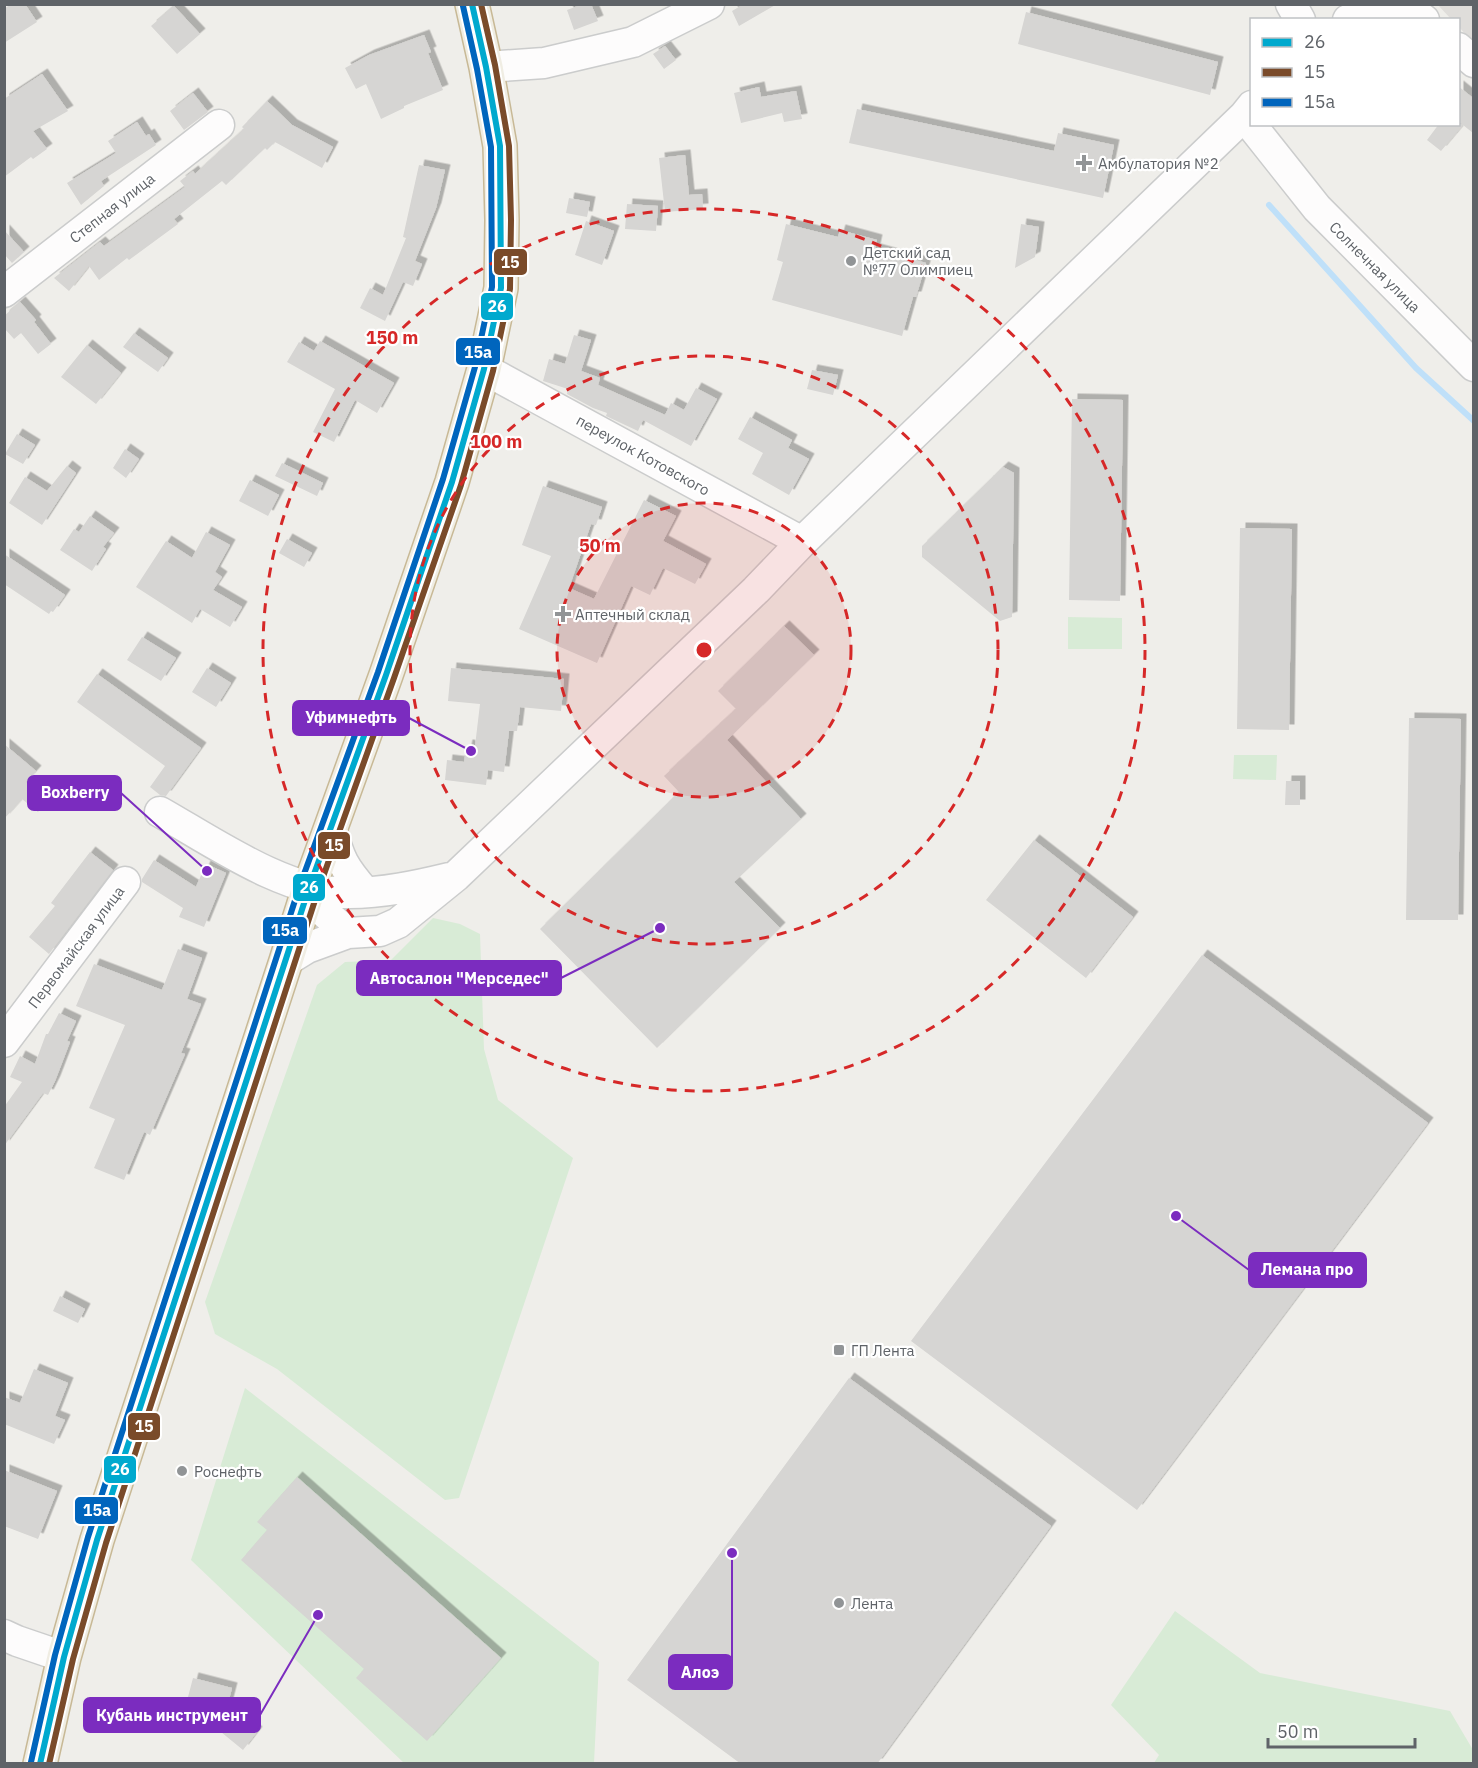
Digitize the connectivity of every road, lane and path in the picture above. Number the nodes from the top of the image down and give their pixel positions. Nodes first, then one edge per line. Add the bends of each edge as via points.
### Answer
1 (472, 4) edge
2 (709, 4) edge
3 (1291, 4) edge
4 (1415, 13) edge
5 (1299, 18) edge
6 (1367, 18) edge
7 (1460, 50) edge
8 (1473, 62) edge
9 (486, 67) junction
10 (1248, 111) edge
11 (219, 125) dead end
12 (1257, 126) edge
13 (4, 292) edge
14 (1473, 366) edge
15 (484, 369) junction
16 (802, 542) junction
17 (160, 812) dead end
18 (331, 827) junction
19 (456, 876) junction
20 (125, 882) dead end
21 (309, 888) junction
22 (365, 892) junction
23 (348, 933) junction
24 (286, 961) junction
25 (4, 1042) edge
26 (4, 1635) edge
27 (64, 1657) junction
28 (40, 1764) edge

1 - 9 highway
2 - 9 street via 633,42 544,63
3 - 5 street
4 - 6 street
7 - 8 street
9 - 15 highway via 500,146 502,220 501,288
10 - 16 street
11 - 13 street, Степная улица
12 - 14 street, Солнечная улица via 1281,165 1317,208
15 - 16 street, переулок Котовского
15 - 18 highway via 453,482
16 - 19 street
17 - 21 street via 257,867
18 - 21 highway
18 - 22 street via 345,870
19 - 22 street via 413,887
19 - 23 street via 398,923 380,932
20 - 25 street, Первомайская улица
21 - 22 street via 346,894
21 - 23 street via 325,914
21 - 24 highway
23 - 24 street via 307,948
24 - 27 highway via 128,1441
26 - 27 street
27 - 28 highway

